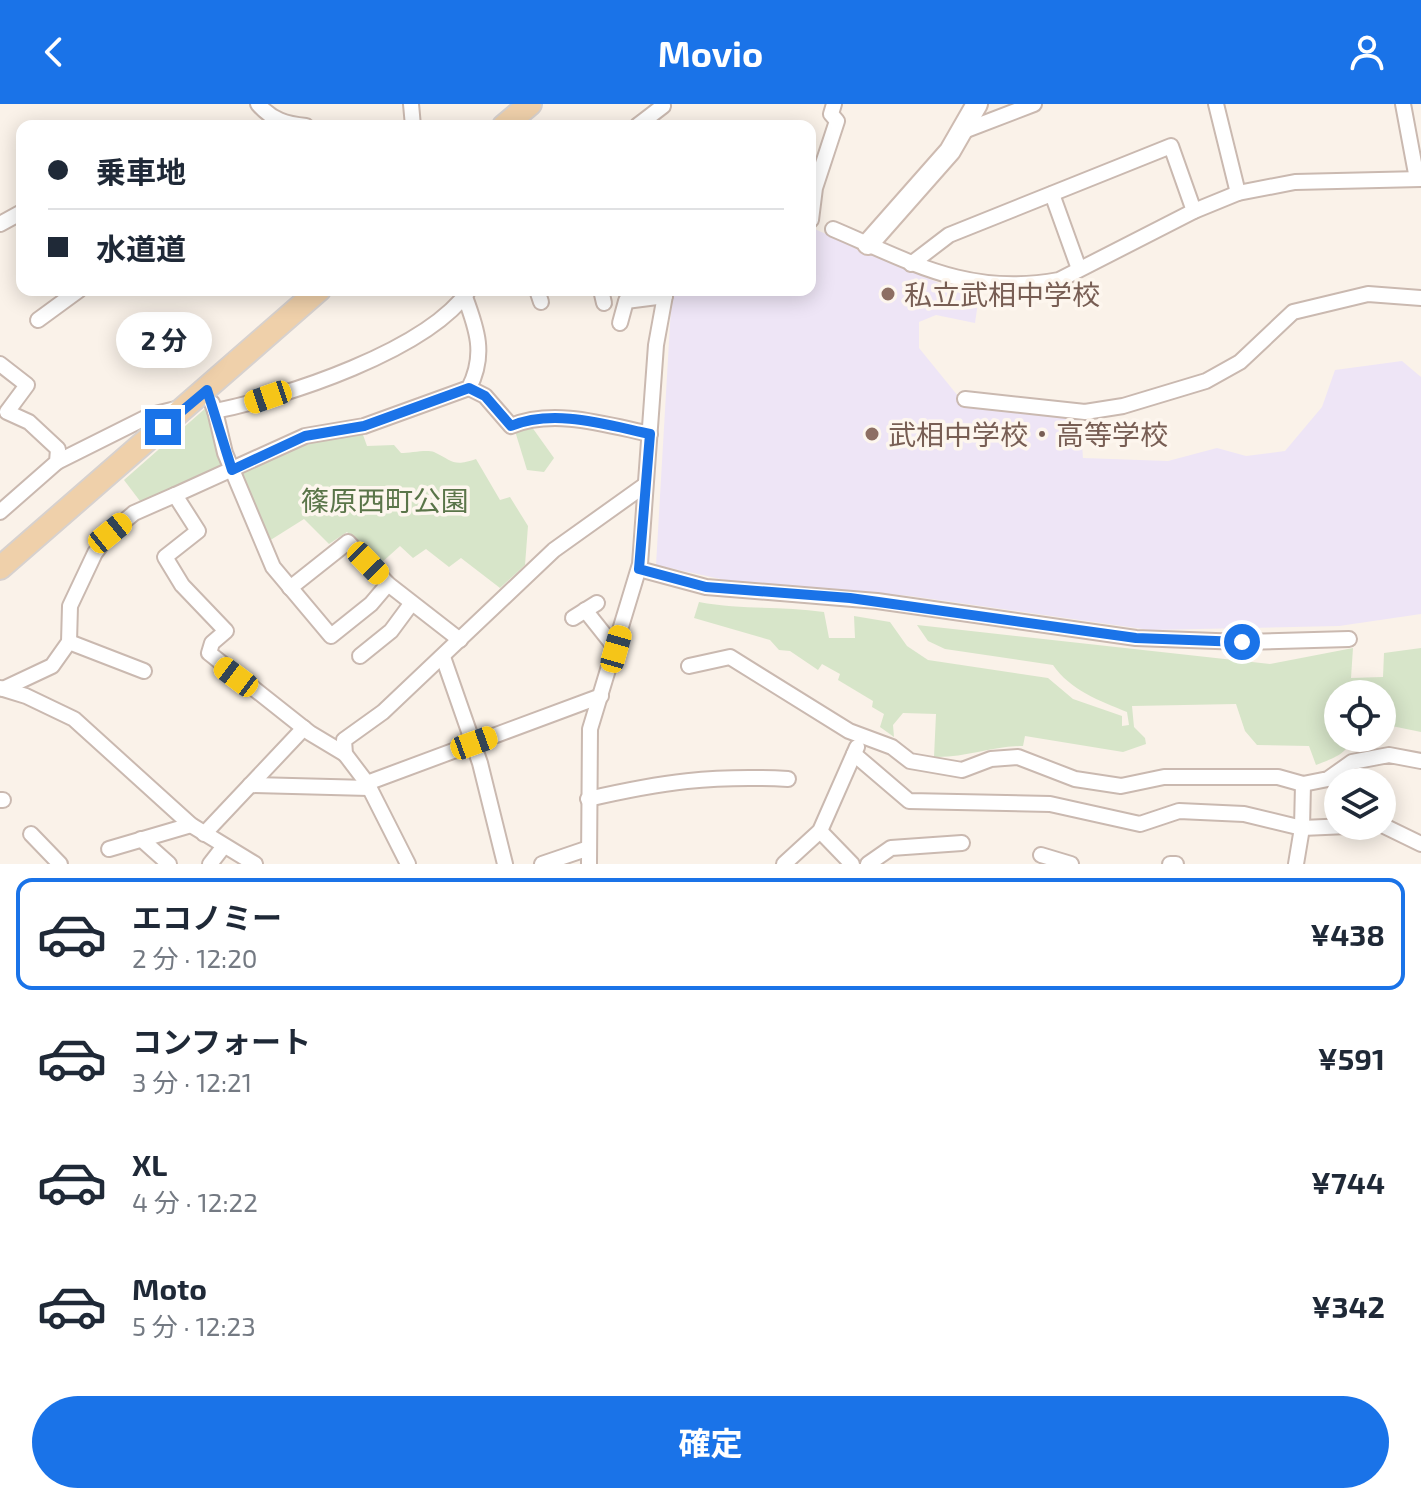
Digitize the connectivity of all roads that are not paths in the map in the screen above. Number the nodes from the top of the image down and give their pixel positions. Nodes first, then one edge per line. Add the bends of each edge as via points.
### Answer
1 (258, 104) edge
2 (530, 104) edge
3 (834, 104) edge
4 (977, 104) edge
5 (1034, 104) edge
6 (1216, 104) edge
7 (1403, 104) edge
8 (663, 106) edge
9 (272, 120) edge
10 (511, 120) edge
11 (645, 120) edge
12 (1414, 120) edge
13 (961, 132) junction
14 (1419, 179) edge
15 (816, 185) edge
16 (1238, 193) junction
17 (1052, 194) junction
18 (1194, 211) junction
19 (816, 222) edge
20 (868, 244) junction
21 (911, 264) junction
22 (1079, 269) junction
23 (71, 296) edge
24 (313, 296) edge
25 (464, 296) edge
26 (468, 296) edge
27 (651, 296) edge
28 (665, 296) edge
29 (1421, 298) edge
30 (38, 320) dead end
31 (620, 323) dead end
32 (0, 364) edge
33 (469, 388) junction
34 (965, 399) dead end
35 (211, 400) junction
36 (186, 407) junction
37 (650, 434) junction
38 (57, 462) junction
39 (232, 470) junction
40 (645, 485) junction
41 (175, 495) junction
42 (0, 512) edge
43 (0, 568) edge
44 (639, 569) junction
45 (388, 584) junction
46 (290, 588) junction
47 (411, 604) junction
48 (585, 610) dead end
49 (1349, 639) dead end
50 (460, 640) junction
51 (69, 642) junction
52 (616, 649) junction
53 (360, 656) dead end
54 (443, 657) junction
55 (689, 666) dead end
56 (144, 671) dead end
57 (2, 688) edge
58 (601, 696) junction
59 (304, 728) junction
60 (862, 735) junction
61 (474, 743) junction
62 (345, 754) junction
63 (854, 754) junction
64 (1421, 761) edge
65 (788, 779) dead end
66 (1303, 784) junction
67 (250, 785) junction
68 (368, 785) junction
69 (588, 799) junction
70 (1324, 827) edge
71 (1302, 828) junction
72 (198, 830) junction
73 (820, 831) junction
74 (1396, 832) edge
75 (31, 834) dead end
76 (141, 839) junction
77 (962, 843) dead end
78 (1421, 844) edge
79 (224, 846) junction
80 (589, 848) junction
81 (109, 849) dead end
82 (1041, 855) dead end
83 (60, 864) edge
84 (169, 864) edge
85 (210, 864) edge
86 (255, 864) edge
87 (408, 864) edge
88 (505, 864) edge
89 (542, 864) edge
90 (589, 864) edge
91 (784, 864) edge
92 (852, 864) edge
93 (868, 864) edge
94 (1071, 864) edge
95 (1170, 864) edge
96 (1176, 864) edge
97 (1296, 864) edge

1 - 9 street
2 - 10 main road
3 - 15 street via 831,114 837,121
4 - 13 street
5 - 13 street
6 - 16 street
7 - 12 street
8 - 11 street
12 - 14 street
13 - 20 street
14 - 16 street via 1295,182
16 - 18 street
17 - 18 street via 1171,146
17 - 21 street via 949,235
17 - 22 street
18 - 22 street
19 - 20 street
20 - 21 street
21 - 22 street via 975,282 1040,284
23 - 30 street
24 - 35 main road
25 - 35 street via 440,318 374,360 248,405
26 - 33 street via 480,352
27 - 31 street via 626,301
28 - 37 street
29 - 34 street via 1368,294 1293,312 1240,362 1206,381 1123,406 1085,412
32 - 38 street via 27,385 7,412 48,437 58,449
33 - 37 street via 485,396 511,426 528,419 583,420
33 - 39 street via 364,426 305,436
35 - 36 main road
35 - 39 street
36 - 38 street via 151,415
36 - 43 main road
37 - 40 street
38 - 42 street
39 - 41 street
39 - 46 street via 273,567
40 - 44 street
40 - 50 street via 554,550
41 - 51 street via 134,513 95,553 70,606
41 - 59 street via 198,531 165,557 182,585 226,631 209,653
44 - 49 street via 706,587 877,601 1136,638
44 - 52 street
45 - 46 street via 348,542
45 - 46 street via 331,636
45 - 47 street
47 - 50 street
47 - 53 street via 391,631
48 - 52 street
50 - 54 street
51 - 56 street
51 - 57 street via 52,666
52 - 58 street
54 - 61 street
54 - 62 street via 344,740
55 - 60 street via 730,657
57 - 72 street via 74,719
58 - 61 street
58 - 69 street via 590,729
59 - 62 street
59 - 67 street
60 - 63 street
60 - 66 street via 910,761 962,770 991,759 1018,757 1075,779 1121,786 1164,777 1278,777
61 - 68 street
61 - 88 street
62 - 68 street
63 - 71 street via 909,801 1050,804 1140,824 1179,811 1244,814
63 - 73 street
64 - 66 street via 1389,755 1352,762 1328,779
65 - 69 street via 670,780
66 - 71 street
67 - 68 street
67 - 72 street
68 - 87 street
69 - 80 street
70 - 71 street
71 - 97 street
72 - 76 street
72 - 79 street
73 - 91 street
73 - 92 street
74 - 78 street
75 - 83 street
76 - 81 street
76 - 84 street
77 - 93 street via 891,848
79 - 85 street
79 - 86 street
80 - 89 street
80 - 90 street
82 - 94 street
95 - 96 street

